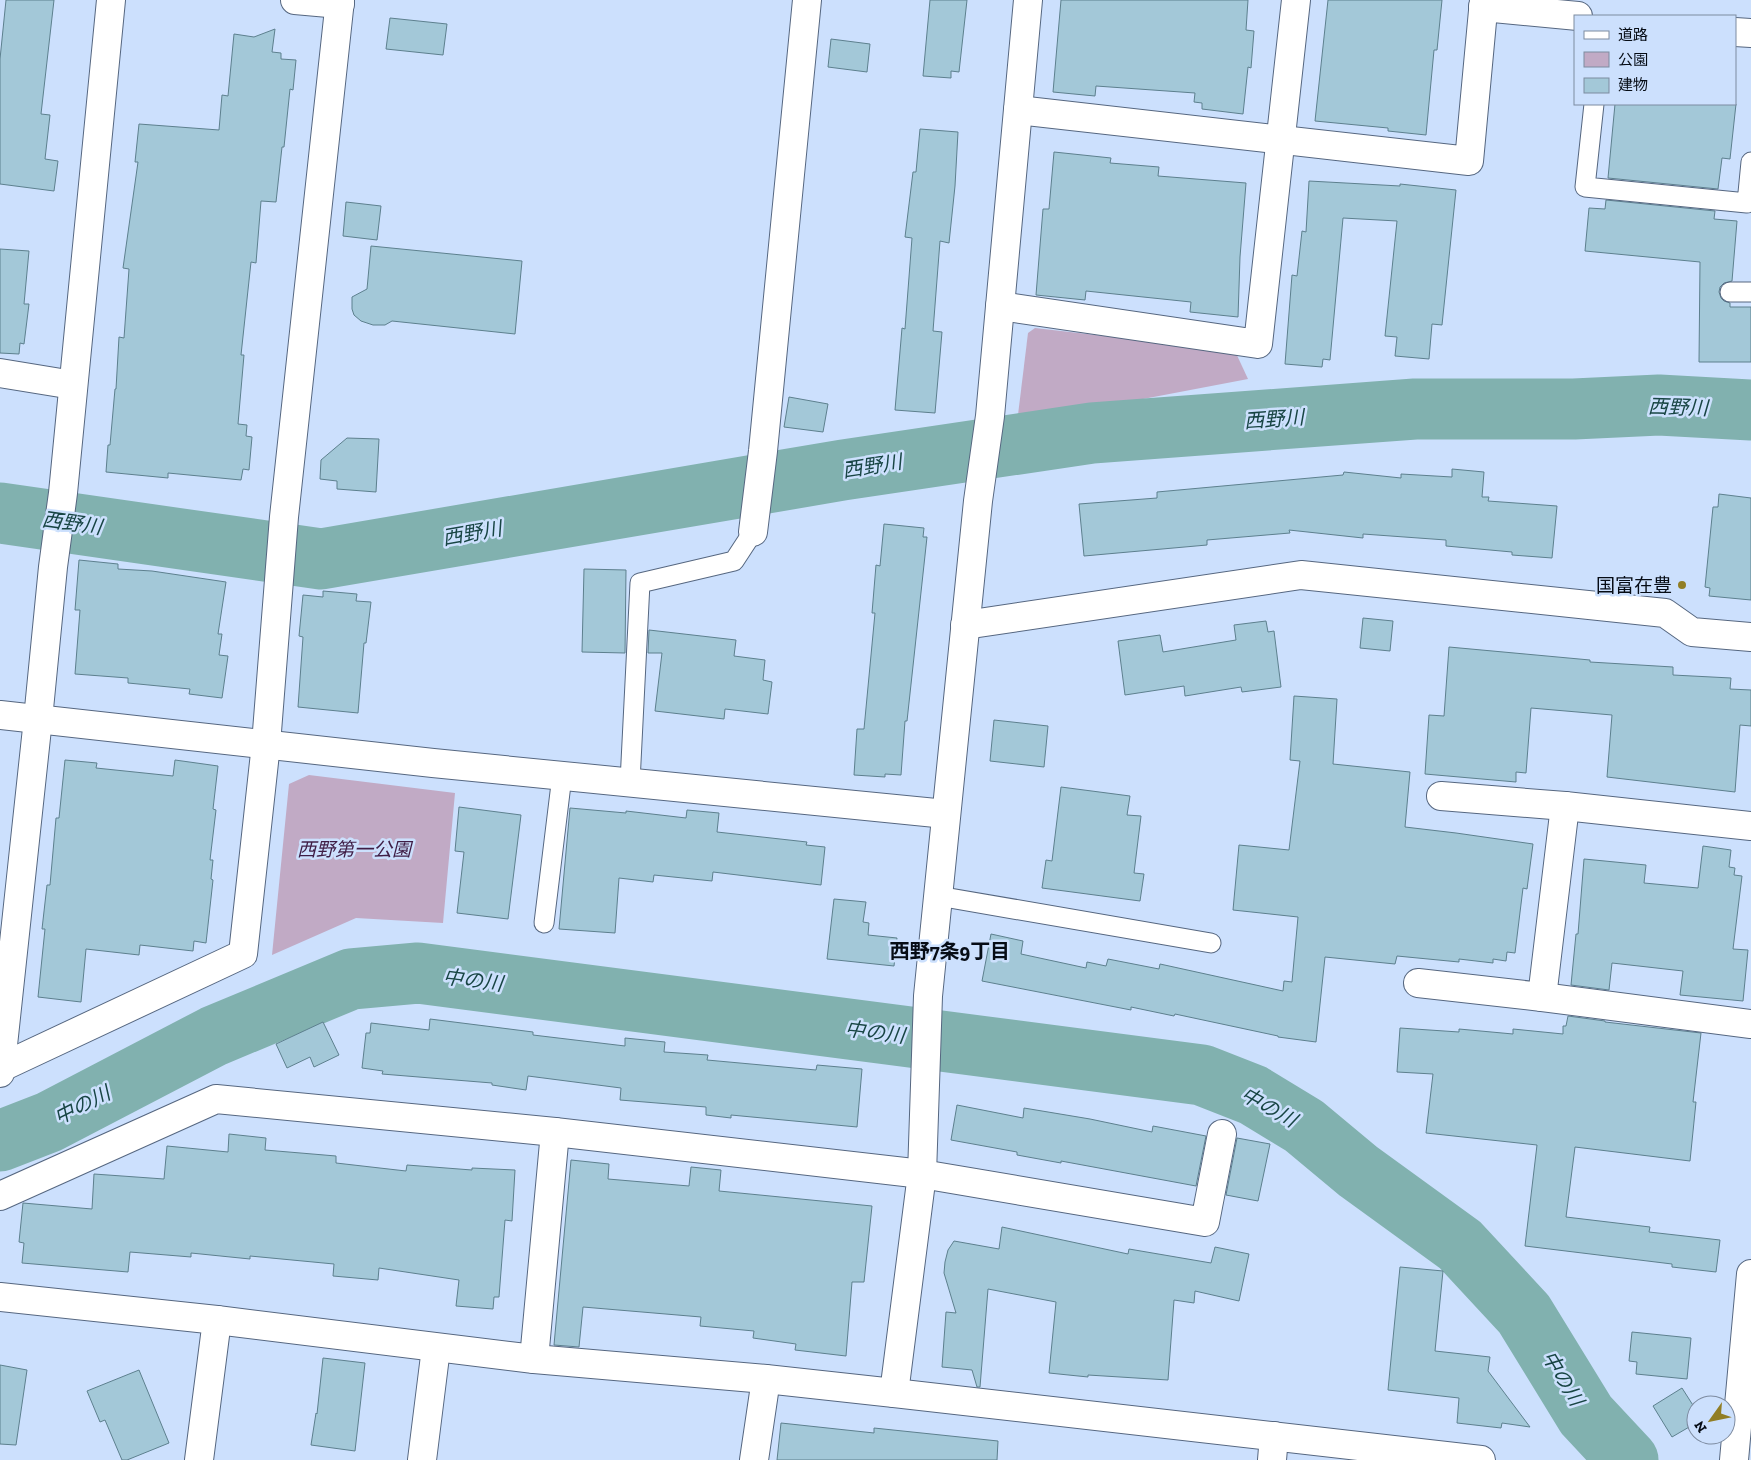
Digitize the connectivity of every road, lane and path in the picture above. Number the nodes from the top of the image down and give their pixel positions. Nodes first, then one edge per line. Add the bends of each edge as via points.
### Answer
1 (111, 0) edge
2 (295, 0) edge
3 (807, 0) edge
4 (1028, 0) edge
5 (1296, 0) edge
6 (340, 2) edge
7 (1484, 4) edge
8 (1574, 15) edge
9 (1736, 32) edge
10 (1751, 33) edge
11 (1594, 105) edge
12 (1018, 110) junction
13 (1281, 140) junction
14 (1751, 162) edge
15 (1749, 204) edge
16 (1730, 292) dead end
17 (1751, 292) edge
18 (1000, 306) junction
19 (0, 373) edge
20 (73, 385) junction
21 (753, 532) joint
22 (966, 625) junction
23 (1751, 637) edge
24 (0, 715) edge
25 (38, 719) junction
26 (266, 744) junction
27 (562, 776) junction
28 (630, 782) junction
29 (1441, 796) dead end
30 (1565, 806) junction
31 (946, 814) junction
32 (1751, 826) edge
33 (938, 896) junction
34 (9, 905) edge
35 (544, 923) dead end
36 (1211, 943) dead end
37 (1418, 983) dead end
38 (1542, 997) junction
39 (1751, 1024) edge
40 (0, 1068) edge
41 (0, 1073) edge
42 (555, 1132) junction
43 (1222, 1134) dead end
44 (922, 1174) junction
45 (0, 1196) edge
46 (1751, 1274) edge
47 (0, 1297) edge
48 (217, 1320) junction
49 (436, 1348) junction
50 (534, 1359) junction
51 (766, 1379) junction
52 (894, 1392) junction
53 (1273, 1448) edge
54 (199, 1460) edge
55 (422, 1460) edge
56 (754, 1460) edge
57 (1481, 1460) edge
58 (1734, 1460) edge

1 - 20 street
2 - 6 street
3 - 21 street
4 - 12 street
5 - 13 street
6 - 26 street via 284,516
7 - 8 street
7 - 13 street via 1469,161
9 - 10 street
11 - 15 lane via 1585,187
12 - 13 street
12 - 18 street
13 - 18 street via 1258,344
14 - 15 lane
16 - 17 lane
18 - 22 street
19 - 20 street
20 - 25 street
21 - 28 lane via 734,561 640,583
22 - 23 street via 1301,575 1665,613 1692,632
22 - 31 street
24 - 25 street
25 - 26 street
25 - 34 street
26 - 27 street
26 - 40 street via 243,954
27 - 28 street
27 - 35 lane
28 - 31 street
29 - 30 street
30 - 32 street
30 - 38 street
31 - 33 street
33 - 36 lane
33 - 44 street via 928,996
34 - 40 street
37 - 38 street
38 - 39 street
40 - 41 street
42 - 44 street
42 - 45 street via 216,1099
42 - 50 street
43 - 44 street via 1205,1222
44 - 52 street
46 - 58 street
47 - 48 street
48 - 49 street
48 - 54 street
49 - 50 street
49 - 55 street
50 - 51 street
51 - 52 street
51 - 56 street
52 - 53 street
53 - 57 street

